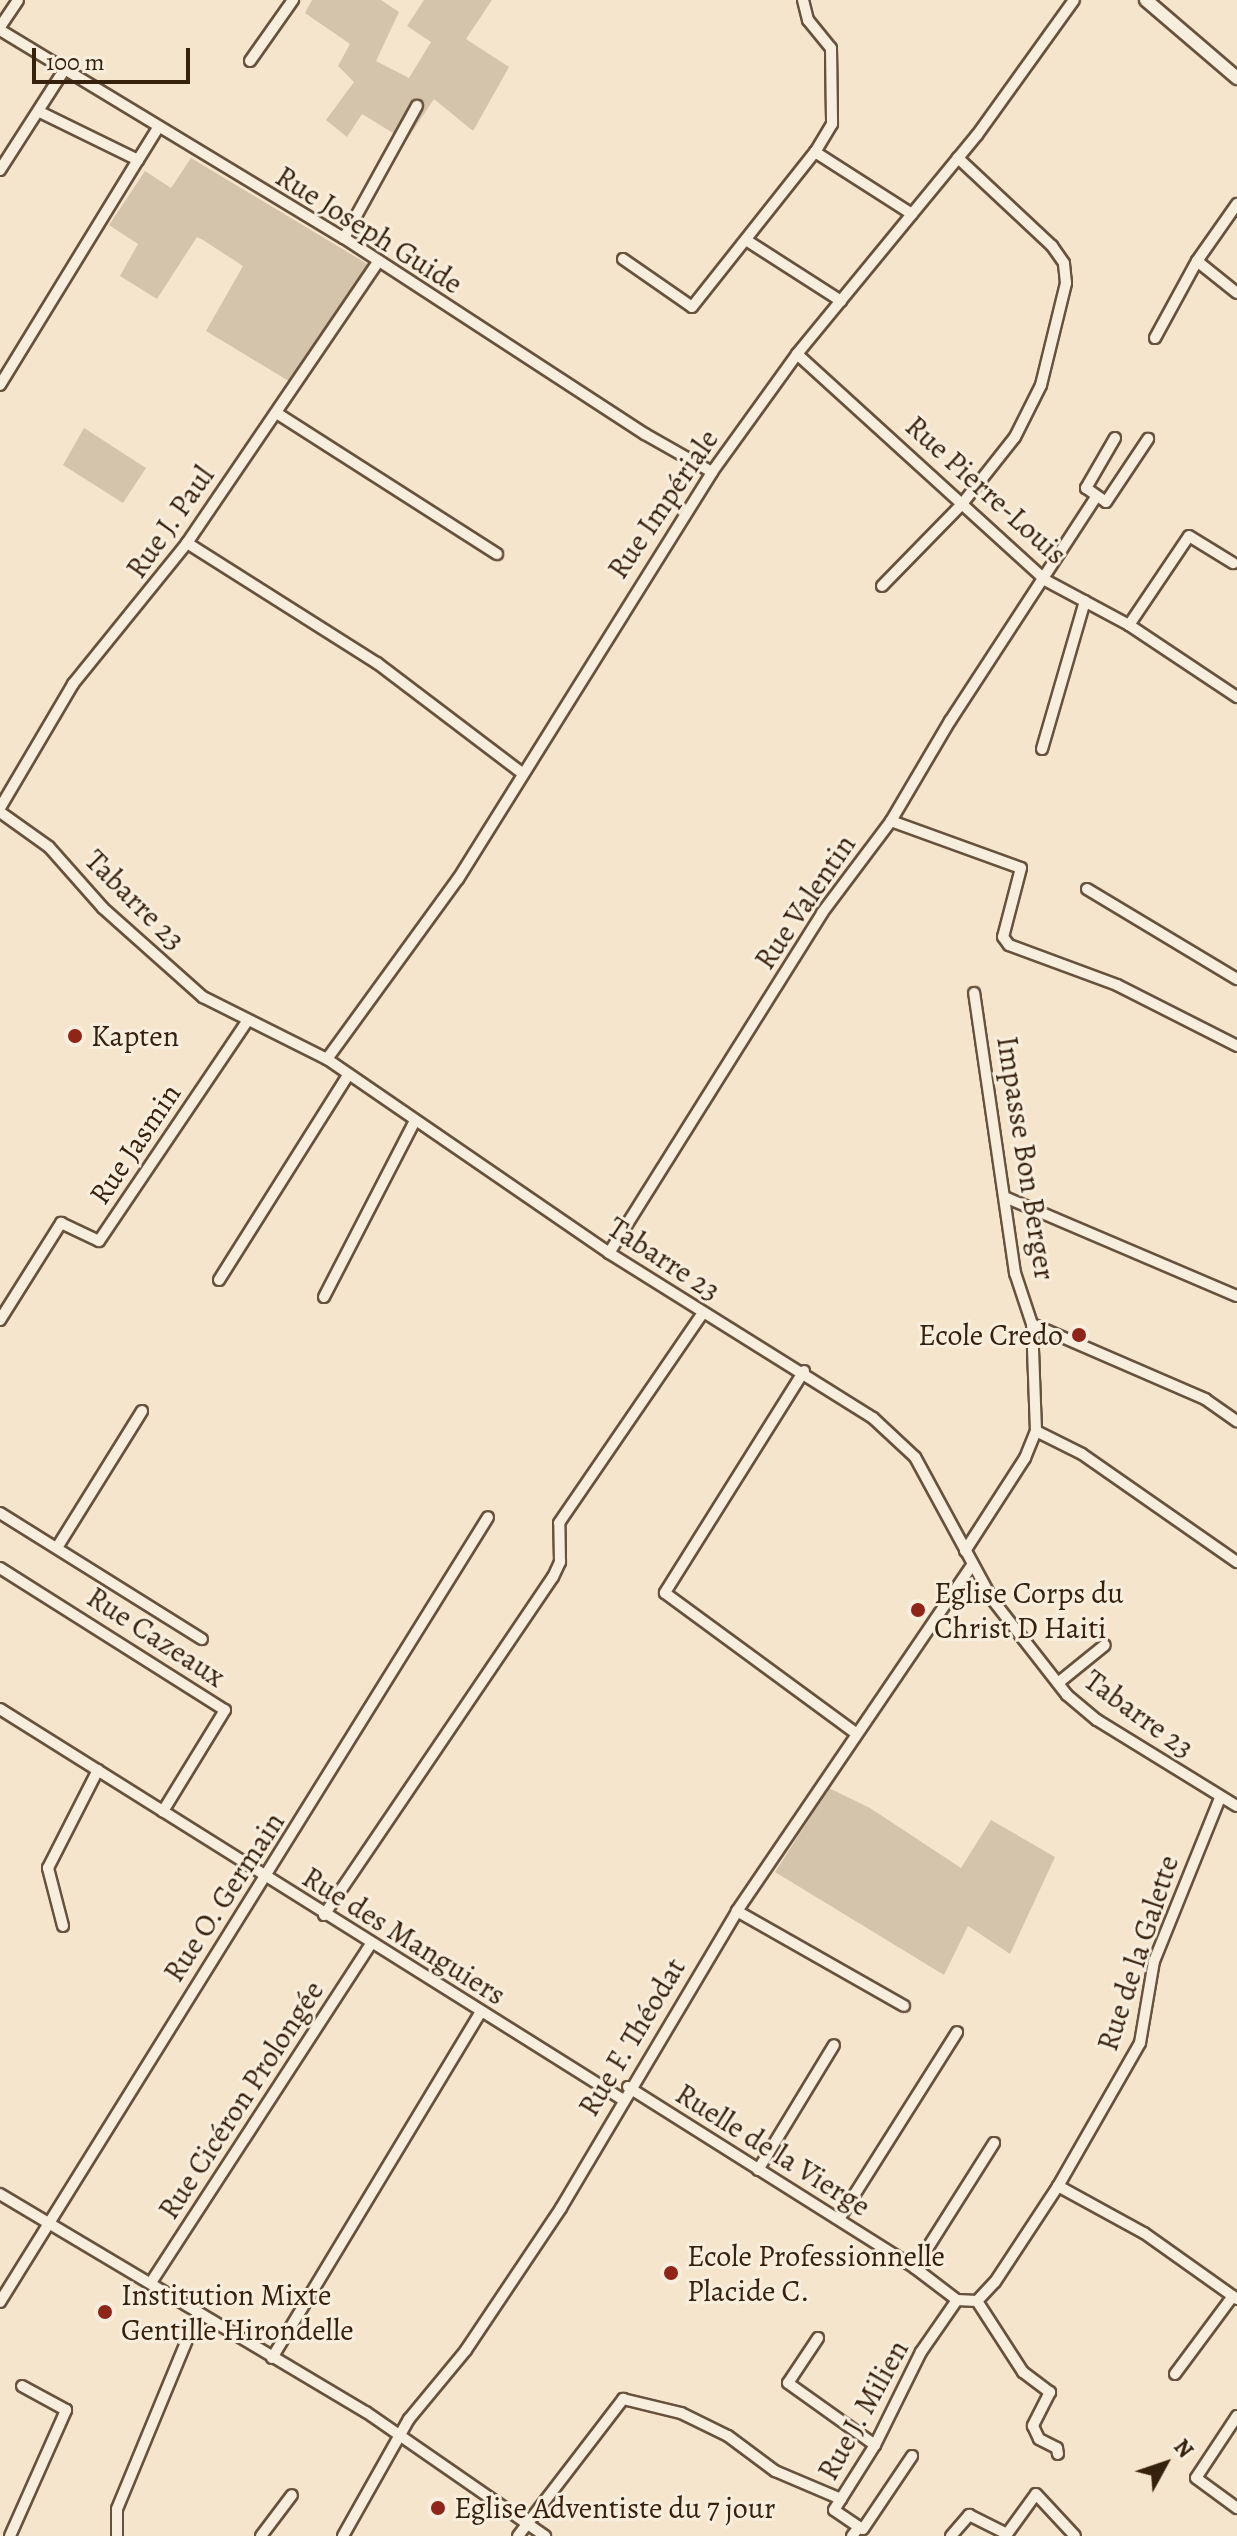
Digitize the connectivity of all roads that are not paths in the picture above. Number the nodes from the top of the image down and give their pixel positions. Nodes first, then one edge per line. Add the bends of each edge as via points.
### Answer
1 (18, 0) edge
2 (293, 0) edge
3 (803, 0) edge
4 (1074, 0) edge
5 (1146, 0) edge
6 (0, 28) edge
7 (250, 61) dead end
8 (63, 72) junction
9 (1237, 78) edge
10 (417, 106) dead end
11 (38, 111) junction
12 (157, 129) junction
13 (815, 152) junction
14 (958, 158) junction
15 (138, 160) junction
16 (0, 170) edge
17 (1237, 204) edge
18 (912, 214) junction
19 (344, 238) junction
20 (746, 240) junction
21 (623, 259) dead end
22 (379, 261) junction
23 (1197, 261) junction
24 (1237, 293) edge
25 (841, 301) junction
26 (1155, 338) dead end
27 (797, 354) junction
28 (0, 385) edge
29 (278, 414) junction
30 (1115, 438) dead end
31 (1148, 439) dead end
32 (712, 472) junction
33 (1096, 497) junction
34 (962, 504) junction
35 (187, 543) junction
36 (497, 554) dead end
37 (1233, 563) dead end
38 (1045, 580) junction
39 (882, 586) dead end
40 (1085, 601) junction
41 (1129, 625) junction
42 (1237, 697) edge
43 (1042, 749) dead end
44 (522, 773) junction
45 (0, 810) edge
46 (891, 821) junction
47 (1087, 889) dead end
48 (1237, 979) edge
49 (974, 993) dead end
50 (246, 1023) junction
51 (1237, 1046) edge
52 (327, 1059) junction
53 (348, 1075) junction
54 (415, 1121) junction
55 (1007, 1198) junction
56 (609, 1253) junction
57 (219, 1280) dead end
58 (1237, 1296) edge
59 (324, 1297) dead end
60 (702, 1314) junction
61 (0, 1320) edge
62 (1032, 1324) junction
63 (804, 1371) junction
64 (142, 1411) dead end
65 (1237, 1421) edge
66 (1036, 1431) junction
67 (0, 1513) edge
68 (488, 1517) dead end
69 (58, 1546) junction
70 (965, 1551) junction
71 (1237, 1562) edge
72 (971, 1567) junction
73 (0, 1568) edge
74 (202, 1639) dead end
75 (1105, 1645) dead end
76 (1058, 1683) junction
77 (2, 1714) edge
78 (857, 1734) junction
79 (98, 1770) junction
80 (1220, 1798) junction
81 (1237, 1806) edge
82 (163, 1811) junction
83 (267, 1878) junction
84 (737, 1911) junction
85 (324, 1915) junction
86 (63, 1926) dead end
87 (371, 1944) junction
88 (904, 2006) dead end
89 (481, 2012) junction
90 (957, 2032) dead end
91 (834, 2045) dead end
92 (628, 2087) junction
93 (622, 2099) junction
94 (994, 2143) dead end
95 (758, 2170) junction
96 (1058, 2186) junction
97 (0, 2194) edge
98 (839, 2219) junction
99 (47, 2221) junction
100 (915, 2268) junction
101 (152, 2281) junction
102 (1235, 2297) edge
103 (957, 2300) junction
104 (977, 2301) junction
105 (0, 2302) edge
106 (198, 2313) junction
107 (818, 2338) dead end
108 (272, 2358) junction
109 (1175, 2374) dead end
110 (22, 2386) dead end
111 (1237, 2416) edge
112 (400, 2434) junction
113 (875, 2445) junction
114 (1058, 2454) dead end
115 (912, 2456) dead end
116 (292, 2495) dead end
117 (841, 2499) junction
118 (1237, 2508) edge
119 (525, 2523) junction
120 (856, 2532) edge
121 (1006, 2535) edge
122 (10, 2536) edge
123 (117, 2536) edge
124 (261, 2536) edge
125 (343, 2536) edge
126 (518, 2536) edge
127 (545, 2536) edge
128 (951, 2536) edge
129 (1075, 2536) edge

1 - 6 street
2 - 7 street
3 - 13 street via 808,20 831,48 832,124
4 - 14 street, Rue Impériale
5 - 9 street
6 - 8 street, Rue Joseph Guide
8 - 11 street
8 - 12 street, Rue Joseph Guide
10 - 19 street
11 - 15 street
11 - 16 street
12 - 15 street
12 - 19 street, Rue Joseph Guide
13 - 18 street
13 - 20 street
14 - 18 street, Rue Impériale
14 - 34 street via 1052,246 1064,263 1066,283 1041,385 1015,437
15 - 28 street
17 - 23 street
18 - 25 street, Rue Impériale
19 - 22 street, Rue Joseph Guide
20 - 21 street via 690,307
20 - 25 street
22 - 29 street, Rue J. Paul
22 - 32 street, Rue Joseph Guide
23 - 24 street
23 - 26 street
25 - 27 street, Rue Impériale
27 - 32 street, Rue Impériale
27 - 34 street, Rue Pierre-Louis
29 - 35 street, Rue J. Paul
29 - 36 street
30 - 33 street via 1086,488
31 - 33 street via 1110,501
32 - 44 street, Rue Impériale
33 - 38 street, Rue Valentin
34 - 38 street, Rue Pierre-Louis
34 - 39 street
35 - 44 street via 377,663
35 - 45 street, Rue J. Paul via 73,684
37 - 41 street via 1189,536
38 - 40 street, Rue Pierre-Louis
38 - 46 street, Rue Valentin via 950,721
40 - 41 street, Rue Pierre-Louis
40 - 43 street
41 - 42 street, Rue Pierre-Louis
44 - 52 street, Rue Impériale via 458,879
45 - 50 street, Tabarre 23 via 49,847 103,908 192,988
46 - 51 street via 1021,868 1003,937 1009,945 1117,985
46 - 56 street, Rue Valentin via 822,913
47 - 48 street
49 - 55 street, Impasse Bon Berger
50 - 52 street, Tabarre 23
50 - 61 street, Rue Jasmin via 99,1241 61,1223
52 - 53 street, Tabarre 23
53 - 54 street, Tabarre 23
53 - 57 street
54 - 56 street, Tabarre 23
54 - 59 street
55 - 58 street
55 - 62 street, Impasse Bon Berger via 1015,1273
56 - 60 street, Tabarre 23
60 - 63 street, Tabarre 23
60 - 85 street via 559,1523 560,1562 553,1577
62 - 65 street via 1205,1399
62 - 66 street, Impasse Bon Berger
63 - 70 street, Tabarre 23 via 873,1418 915,1457
63 - 78 street via 665,1593
64 - 69 street
66 - 70 street, Impasse Bon Berger via 1025,1458
66 - 71 street via 1126,1483
67 - 69 street
68 - 83 street, Rue O. Germain
69 - 74 street
70 - 72 street, Tabarre 23
72 - 76 street, Tabarre 23
72 - 78 street, Rue F. Théodat
73 - 82 street, Rue Cazeaux via 225,1710
75 - 76 street
76 - 80 street, Tabarre 23 via 1097,1720
77 - 79 street, Rue des Manguiers
78 - 84 street, Rue F. Théodat
79 - 82 street, Rue des Manguiers
79 - 86 street via 48,1868
80 - 81 street, Tabarre 23
80 - 96 street, Rue de la Galette via 1154,1961 1140,2043
82 - 83 street, Rue des Manguiers
83 - 85 street, Rue des Manguiers
83 - 99 street, Rue O. Germain
84 - 88 street
84 - 92 street, Rue F. Théodat
85 - 87 street, Rue des Manguiers
87 - 89 street, Rue des Manguiers
87 - 101 street, Rue Cicéron Prolongée
89 - 93 street, Rue des Manguiers
89 - 108 street
90 - 98 street
91 - 95 street
92 - 93 street, Rue F. Théodat
92 - 95 street, Ruelle de la Vierge
93 - 112 street, Rue F. Théodat via 533,2251
94 - 100 street
95 - 98 street, Ruelle de la Vierge
96 - 102 street via 1144,2233
96 - 104 street
97 - 99 street
98 - 100 street, Ruelle de la Vierge
99 - 101 street
99 - 105 street, Rue O. Germain
100 - 103 street, Ruelle de la Vierge
101 - 106 street
102 - 109 street
103 - 104 street
103 - 113 street, Rue J. Milien via 921,2352
104 - 114 street via 1023,2372 1050,2392 1033,2426 1039,2439 1057,2448
106 - 108 street
106 - 123 street via 117,2509
107 - 113 street via 788,2383
108 - 112 street
110 - 122 street via 66,2410
111 - 118 street via 1196,2478
112 - 119 street
112 - 125 street, Rue F. Théodat
113 - 117 street, Rue J. Milien
115 - 120 street
116 - 124 street
117 - 119 street via 775,2471 728,2436 681,2413 623,2399
117 - 120 street, Rue J. Milien via 834,2510
119 - 126 street
119 - 127 street
121 - 128 street via 969,2515
121 - 129 street via 1036,2494

